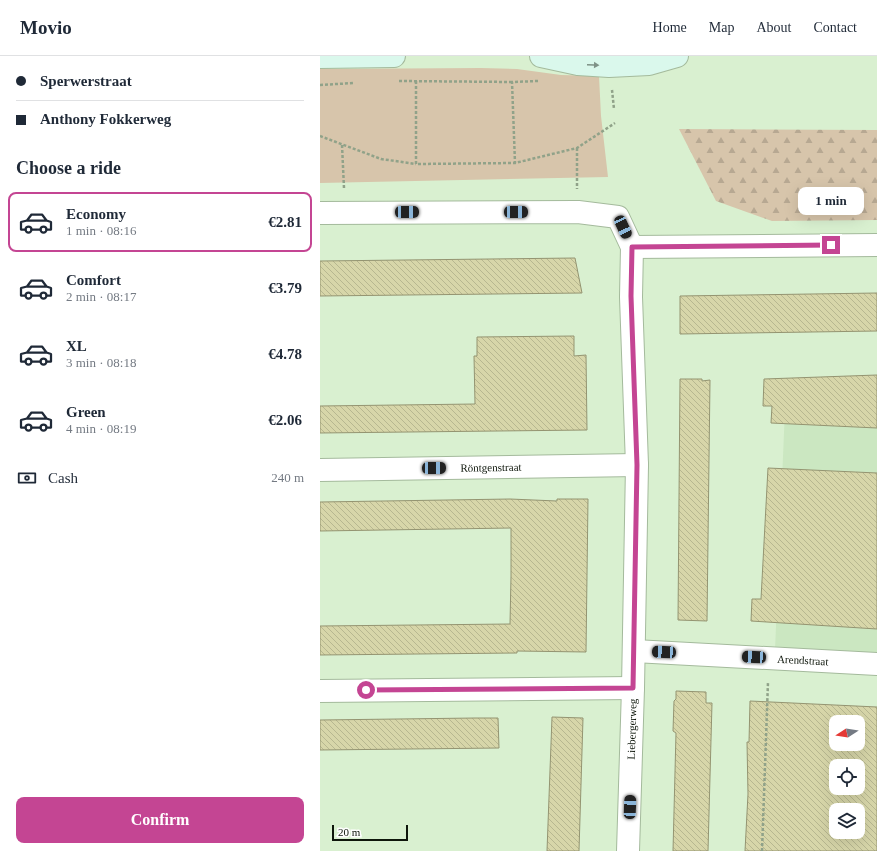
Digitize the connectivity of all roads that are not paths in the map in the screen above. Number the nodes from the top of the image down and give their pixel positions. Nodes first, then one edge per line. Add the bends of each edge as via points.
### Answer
1 (394, 56) edge
2 (541, 56) edge
3 (677, 56) edge
4 (320, 57) edge
5 (320, 213) edge
6 (877, 245) edge
7 (632, 247) junction
8 (637, 465) junction
9 (320, 470) edge
10 (634, 651) junction
11 (877, 664) edge
12 (633, 688) junction
13 (320, 691) edge
14 (628, 851) edge

1 - 4 main road
2 -> 3 main road via 578,64 610,66 649,64
5 - 7 street via 578,212 618,216
6 - 7 street
7 - 8 street, Liebergerweg via 631,296
8 - 9 street, Röntgenstraat
8 - 10 street, Liebergerweg
10 - 11 street, Arendstraat
10 - 12 street, Liebergerweg
12 - 13 street
12 - 14 street, Liebergerweg

